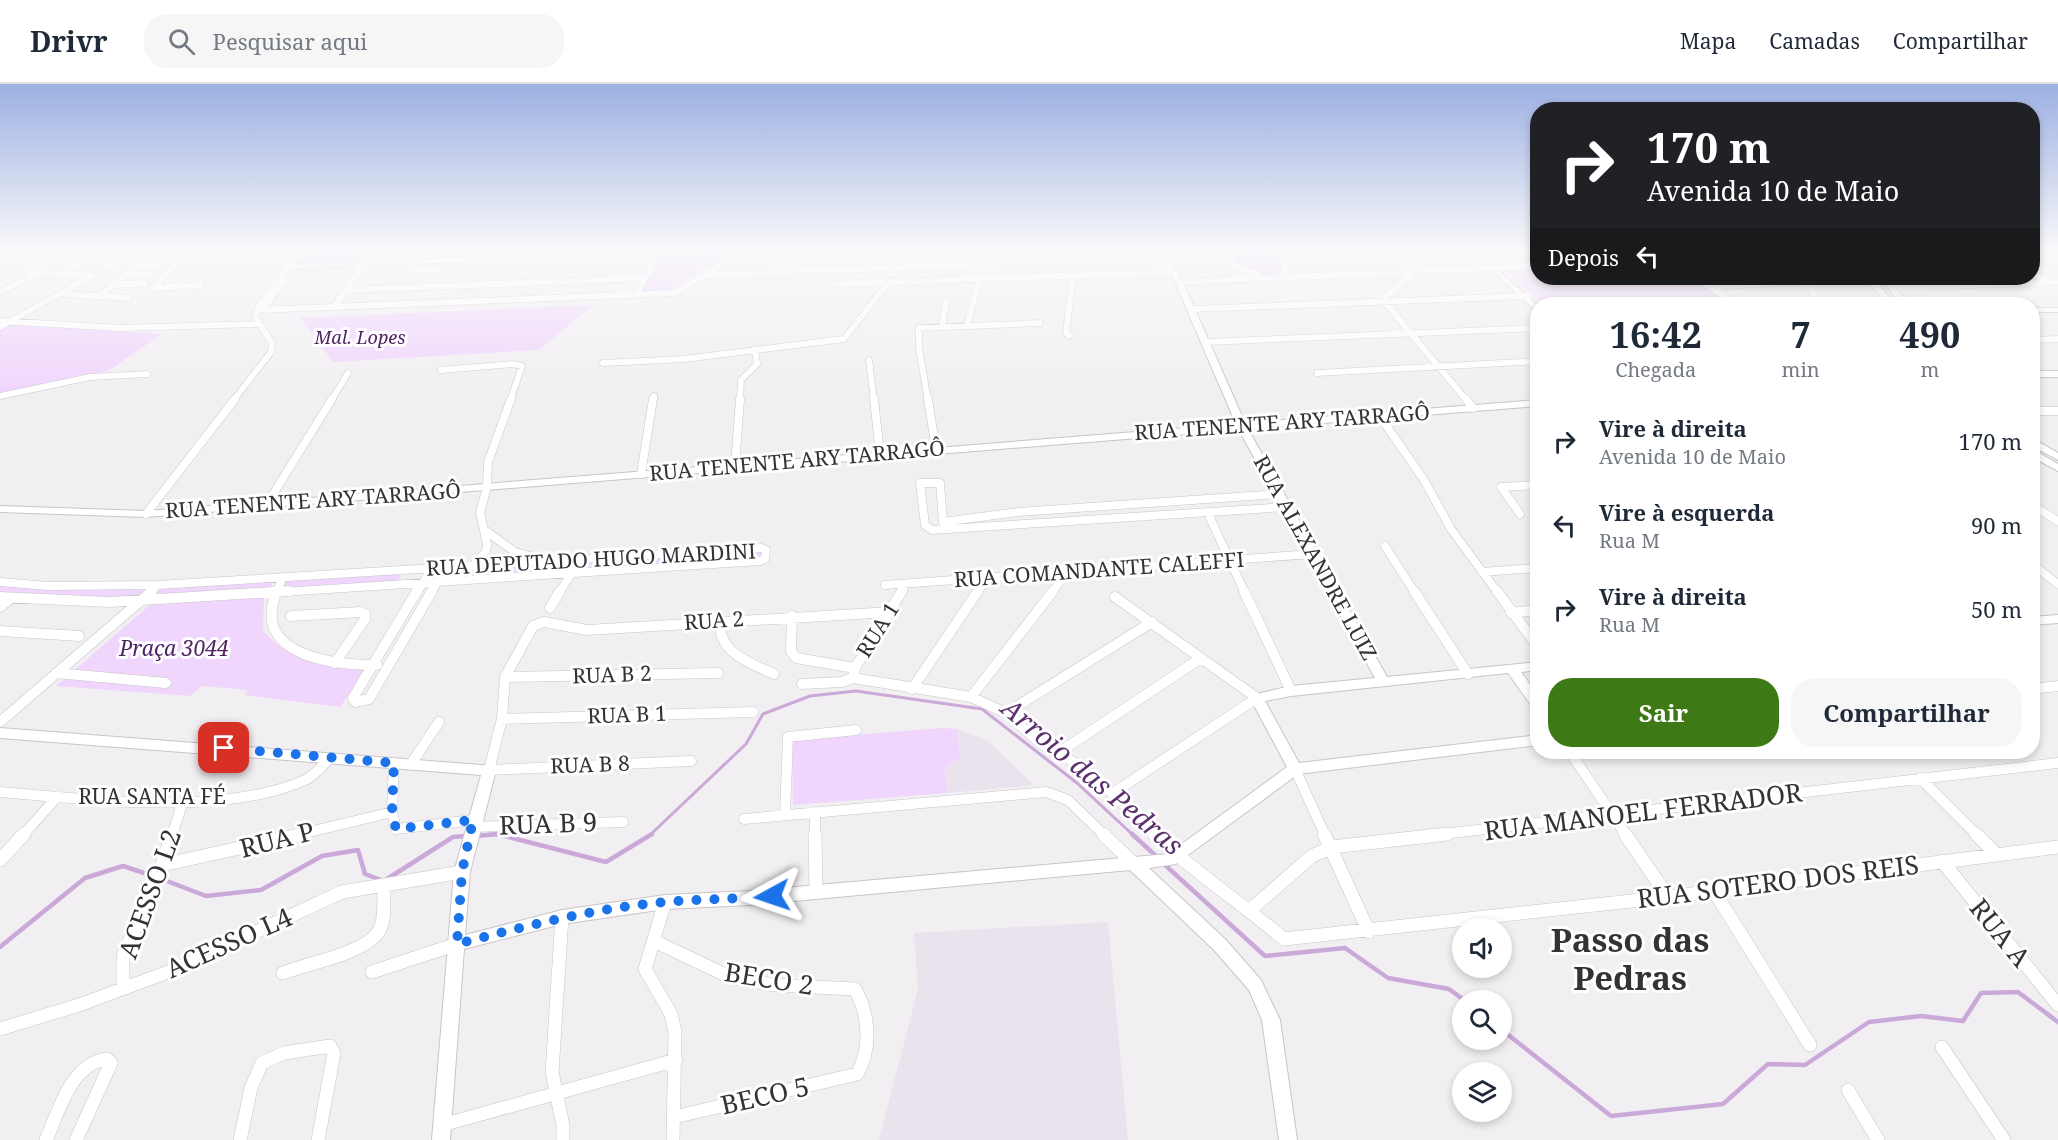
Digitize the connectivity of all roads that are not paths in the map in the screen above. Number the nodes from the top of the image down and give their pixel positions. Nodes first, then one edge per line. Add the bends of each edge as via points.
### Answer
1 (55, 297) edge
2 (122, 297) edge
3 (270, 297) edge
4 (341, 297) edge
5 (566, 297) edge
6 (880, 297) edge
7 (974, 297) edge
8 (1070, 297) edge
9 (1186, 297) edge
10 (1386, 297) edge
11 (1495, 297) edge
12 (128, 298) dead end
13 (1386, 302) junction
14 (946, 303) dead end
15 (334, 308) junction
16 (1191, 309) junction
17 (282, 310) junction
18 (2040, 310) edge
19 (2058, 310) edge
20 (258, 314) junction
21 (0, 321) edge
22 (11, 321) junction
23 (1040, 322) dead end
24 (967, 326) junction
25 (0, 327) edge
26 (942, 327) junction
27 (1530, 328) edge
28 (1412, 333) junction
29 (1070, 336) dead end
30 (2058, 339) edge
31 (2040, 340) edge
32 (1206, 342) junction
33 (755, 349) junction
34 (869, 360) dead end
35 (1530, 361) edge
36 (603, 363) dead end
37 (1440, 367) junction
38 (441, 370) dead end
39 (1317, 373) dead end
40 (147, 374) dead end
41 (348, 374) dead end
42 (2040, 374) edge
43 (2058, 374) edge
44 (0, 396) edge
45 (654, 396) dead end
46 (1530, 404) edge
47 (1473, 408) junction
48 (2040, 411) edge
49 (2058, 411) edge
50 (1379, 415) junction
51 (1241, 425) junction
52 (2040, 446) edge
53 (936, 450) junction
54 (880, 454) junction
55 (2040, 457) edge
56 (2058, 457) edge
57 (735, 466) junction
58 (2058, 468) edge
59 (641, 474) junction
60 (1530, 485) edge
61 (487, 488) junction
62 (1280, 494) junction
63 (0, 502) edge
64 (267, 504) junction
65 (1287, 507) junction
66 (0, 509) edge
67 (57, 510) junction
68 (2040, 510) edge
69 (146, 514) junction
70 (1520, 514) dead end
71 (1209, 518) dead end
72 (2058, 521) edge
73 (486, 531) junction
74 (1385, 546) dead end
75 (1312, 554) junction
76 (576, 560) junction
77 (561, 561) junction
78 (1230, 562) junction
79 (473, 566) junction
80 (446, 568) junction
81 (431, 569) junction
82 (1530, 569) edge
83 (2040, 570) edge
84 (1482, 572) junction
85 (1066, 574) junction
86 (572, 575) junction
87 (283, 577) junction
88 (986, 579) junction
89 (0, 582) edge
90 (439, 583) junction
91 (424, 584) junction
92 (906, 584) junction
93 (2058, 584) edge
94 (158, 585) junction
95 (885, 585) dead end
96 (274, 592) junction
97 (0, 597) edge
98 (1115, 597) dead end
99 (11, 598) junction
100 (142, 601) junction
101 (0, 607) edge
102 (549, 608) dead end
103 (1530, 611) edge
104 (891, 612) junction
105 (1511, 613) junction
106 (291, 616) dead end
107 (792, 616) junction
108 (2058, 619) edge
109 (720, 620) junction
110 (2040, 620) edge
111 (1152, 622) junction
112 (0, 631) edge
113 (79, 636) dead end
114 (1530, 637) edge
115 (1201, 658) junction
116 (335, 663) junction
117 (374, 665) junction
118 (389, 665) junction
119 (1530, 667) edge
120 (1512, 669) junction
121 (56, 673) junction
122 (718, 673) dead end
123 (854, 673) junction
124 (774, 674) dead end
125 (1468, 674) junction
126 (505, 677) junction
127 (166, 683) dead end
128 (1384, 683) junction
129 (802, 684) dead end
130 (2058, 686) edge
131 (2040, 688) edge
132 (912, 689) junction
133 (1292, 692) junction
134 (1530, 694) edge
135 (970, 697) junction
136 (1257, 698) junction
137 (753, 712) dead end
138 (1006, 713) junction
139 (502, 719) junction
140 (0, 722) edge
141 (439, 722) dead end
142 (856, 730) dead end
143 (0, 733) edge
144 (1530, 741) edge
145 (1058, 753) junction
146 (329, 759) junction
147 (1575, 759) edge
148 (691, 761) dead end
149 (394, 763) junction
150 (2058, 763) edge
151 (411, 764) junction
152 (1295, 769) junction
153 (489, 770) junction
154 (1920, 778) junction
155 (0, 792) edge
156 (1113, 793) junction
157 (58, 796) junction
158 (183, 801) junction
159 (392, 812) junction
160 (816, 812) junction
161 (785, 815) junction
162 (1612, 817) junction
163 (744, 819) dead end
164 (623, 822) dead end
165 (471, 830) junction
166 (1332, 847) junction
167 (2058, 847) edge
168 (1996, 854) junction
169 (0, 860) edge
170 (1168, 860) junction
171 (1942, 861) junction
172 (1135, 865) junction
173 (162, 866) junction
174 (462, 872) junction
175 (384, 887) junction
176 (1714, 891) junction
177 (816, 892) junction
178 (1668, 897) junction
179 (665, 902) junction
180 (1250, 910) junction
181 (562, 917) junction
182 (1369, 932) junction
183 (654, 940) junction
184 (457, 944) junction
185 (372, 972) dead end
186 (283, 973) dead end
187 (123, 989) junction
188 (2058, 1005) edge
189 (0, 1029) edge
190 (1810, 1045) dead end
191 (1942, 1047) dead end
192 (676, 1060) junction
193 (857, 1074) joint
194 (1848, 1090) dead end
195 (556, 1093) junction
196 (674, 1117) junction
197 (442, 1133) edge
198 (46, 1140) edge
199 (76, 1140) edge
200 (240, 1140) edge
201 (318, 1140) edge
202 (563, 1140) edge
203 (673, 1140) edge
204 (1288, 1140) edge
205 (1878, 1140) edge
206 (2004, 1140) edge

1 - 22 street
2 - 12 street
3 - 20 street
4 - 15 street
5 - 15 street
6 - 33 street via 847,338
7 - 24 street
8 - 29 street via 1066,333
9 - 16 street, RUA ALEXANDRE LUIZ
10 - 13 street
11 - 13 street
13 - 16 street
13 - 28 street
14 - 26 street
15 - 17 street
16 - 32 street, RUA ALEXANDRE LUIZ
17 - 20 street
17 - 20 street
18 - 19 street
20 - 22 street via 226,323 121,328
20 - 69 street via 272,343 271,352
21 - 22 street
22 - 25 street
23 - 24 street
24 - 26 street
26 - 53 street via 919,328
27 - 28 street
28 - 32 street
28 - 37 street
30 - 31 street
32 - 51 street, RUA ALEXANDRE LUIZ
33 - 36 street via 684,359
33 - 57 street via 757,364 741,380
34 - 54 street
35 - 37 street
37 - 39 street
37 - 47 street
38 - 61 street via 522,366 487,464
40 - 44 street via 90,377
41 - 64 street
42 - 43 street
45 - 59 street
46 - 47 street, RUA TENENTE ARY TARRAGÔ
47 - 50 street, RUA TENENTE ARY TARRAGÔ
48 - 49 street
50 - 51 street, RUA TENENTE ARY TARRAGÔ
50 - 84 street
51 - 53 street, RUA TENENTE ARY TARRAGÔ
51 - 62 street, RUA ALEXANDRE LUIZ
52 - 56 street
53 - 54 street, RUA TENENTE ARY TARRAGÔ
54 - 57 street, RUA TENENTE ARY TARRAGÔ
55 - 58 street
57 - 59 street, RUA TENENTE ARY TARRAGÔ
59 - 61 street, RUA TENENTE ARY TARRAGÔ
60 - 70 street via 1501,487
61 - 64 street, RUA TENENTE ARY TARRAGÔ
61 - 73 street via 480,511
62 - 65 street, RUA ALEXANDRE LUIZ
62 - 65 street via 1018,512 943,522 940,483 920,483 925,525 932,530
63 - 67 street, RUA TENENTE ARY TARRAGÔ
64 - 69 street, RUA TENENTE ARY TARRAGÔ
65 - 75 street, RUA ALEXANDRE LUIZ
66 - 67 street, RUA TENENTE ARY TARRAGÔ
67 - 69 street, RUA TENENTE ARY TARRAGÔ
68 - 72 street
71 - 78 street
73 - 77 street via 515,552
73 - 79 street via 487,546
74 - 125 street
75 - 78 street, RUA COMANDANTE CALEFFI
75 - 128 street, RUA ALEXANDRE LUIZ
76 - 77 street, RUA DEPUTADO HUGO MARDINI
76 - 86 street
76 - 86 street, RUA DEPUTADO HUGO MARDINI via 766,550 765,559 760,561
77 - 79 street, RUA DEPUTADO HUGO MARDINI
78 - 85 street, RUA COMANDANTE CALEFFI
78 - 133 street
79 - 80 street, RUA DEPUTADO HUGO MARDINI
80 - 81 street, RUA DEPUTADO HUGO MARDINI
80 - 90 street
81 - 87 street, RUA DEPUTADO HUGO MARDINI
81 - 91 street
82 - 84 street
83 - 93 street
84 - 105 street
85 - 88 street, RUA COMANDANTE CALEFFI
85 - 135 street
86 - 90 street, RUA DEPUTADO HUGO MARDINI
86 - 102 street
87 - 94 street, RUA DEPUTADO HUGO MARDINI
87 - 96 street
88 - 92 street, RUA COMANDANTE CALEFFI
88 - 132 street
89 - 94 street, RUA DEPUTADO HUGO MARDINI via 49,586
90 - 91 street, RUA DEPUTADO HUGO MARDINI
90 - 118 street
91 - 96 street, RUA DEPUTADO HUGO MARDINI
91 - 117 street
92 - 95 street, RUA COMANDANTE CALEFFI
92 - 104 street, RUA 1
94 - 100 street
96 - 100 street, RUA DEPUTADO HUGO MARDINI
96 - 116 street via 271,615 276,636 298,652
97 - 99 street, RUA DEPUTADO HUGO MARDINI
98 - 111 street
99 - 100 street, RUA DEPUTADO HUGO MARDINI via 79,603
99 - 101 street
100 - 121 street
103 - 105 street
104 - 107 street, RUA 2
104 - 123 street, RUA 1
105 - 114 street
106 - 116 street via 364,613 365,619
107 - 109 street, RUA 2
107 - 123 street via 794,656
108 - 110 street
109 - 124 street via 722,645 748,663
109 - 126 street, RUA 2 via 587,630 538,623
111 - 115 street
111 - 138 street
112 - 113 street
115 - 136 street
115 - 145 street
116 - 117 street
117 - 118 street
117 - 118 street via 353,698 355,702 368,700
119 - 120 street
120 - 125 street
120 - 134 street
121 - 127 street
121 - 140 street
122 - 126 street, RUA B 2
123 - 129 street via 842,682
123 - 132 street
125 - 128 street
126 - 139 street
128 - 133 street
130 - 131 street
132 - 135 street
133 - 136 street
135 - 138 street
136 - 152 street
136 - 156 street
137 - 139 street, RUA B 1
138 - 145 street via 1040,743
139 - 153 street
141 - 151 street
142 - 161 street via 788,737
143 - 146 street
144 - 152 street
145 - 156 street
146 - 149 street
146 - 158 street, RUA SANTA FÉ via 323,770 276,789 231,799
147 - 162 street
148 - 153 street, RUA B 8
149 - 151 street
149 - 159 street
150 - 154 street, RUA MANOEL FERRADOR
151 - 153 street
152 - 166 street
152 - 170 street
153 - 165 street
154 - 162 street, RUA MANOEL FERRADOR
154 - 168 street
155 - 157 street, RUA SANTA FÉ
156 - 170 street
157 - 158 street, RUA SANTA FÉ
157 - 169 street
158 - 173 street, ACESSO L2
159 - 165 street, RUA B 9 via 398,830
159 - 173 street, RUA P
160 - 161 street
160 - 172 street via 1046,792 1068,800
160 - 177 street
161 - 163 street
162 - 166 street, RUA MANOEL FERRADOR
162 - 178 street
164 - 165 street, RUA B 9
165 - 174 street
166 - 180 street, RUA MANOEL FERRADOR via 1312,856
166 - 182 street
167 - 168 street, RUA SOTERO DOS REIS
168 - 171 street, RUA SOTERO DOS REIS
170 - 172 street
170 - 180 street
171 - 176 street, RUA SOTERO DOS REIS
171 - 188 street, RUA A
172 - 177 street
172 - 204 street via 1221,945 1255,985 1271,1020
173 - 187 street, ACESSO L2 via 123,956
174 - 175 street, ACESSO L4
174 - 184 street
175 - 186 street via 381,924 373,938
175 - 187 street, ACESSO L4 via 342,892 176,969
176 - 178 street, RUA SOTERO DOS REIS
176 - 190 street
177 - 179 street
178 - 182 street, RUA SOTERO DOS REIS
179 - 181 street
179 - 183 street
180 - 182 street, RUA SOTERO DOS REIS via 1284,939
181 - 184 street
181 - 195 street via 552,1072
183 - 192 street via 645,969 673,1022
183 - 193 street, BECO 2 via 730,977 774,985 855,989 860,996 867,1037 864,1064
184 - 185 street
184 - 197 street
187 - 189 street, ACESSO L4
191 - 206 street
192 - 195 street
192 - 196 street
193 - 196 street, BECO 5
194 - 205 street
195 - 197 street
195 - 202 street
196 - 203 street
198 - 199 street via 79,1071 93,1060 107,1059 111,1063
200 - 201 street via 257,1072 264,1061 326,1046 334,1049

